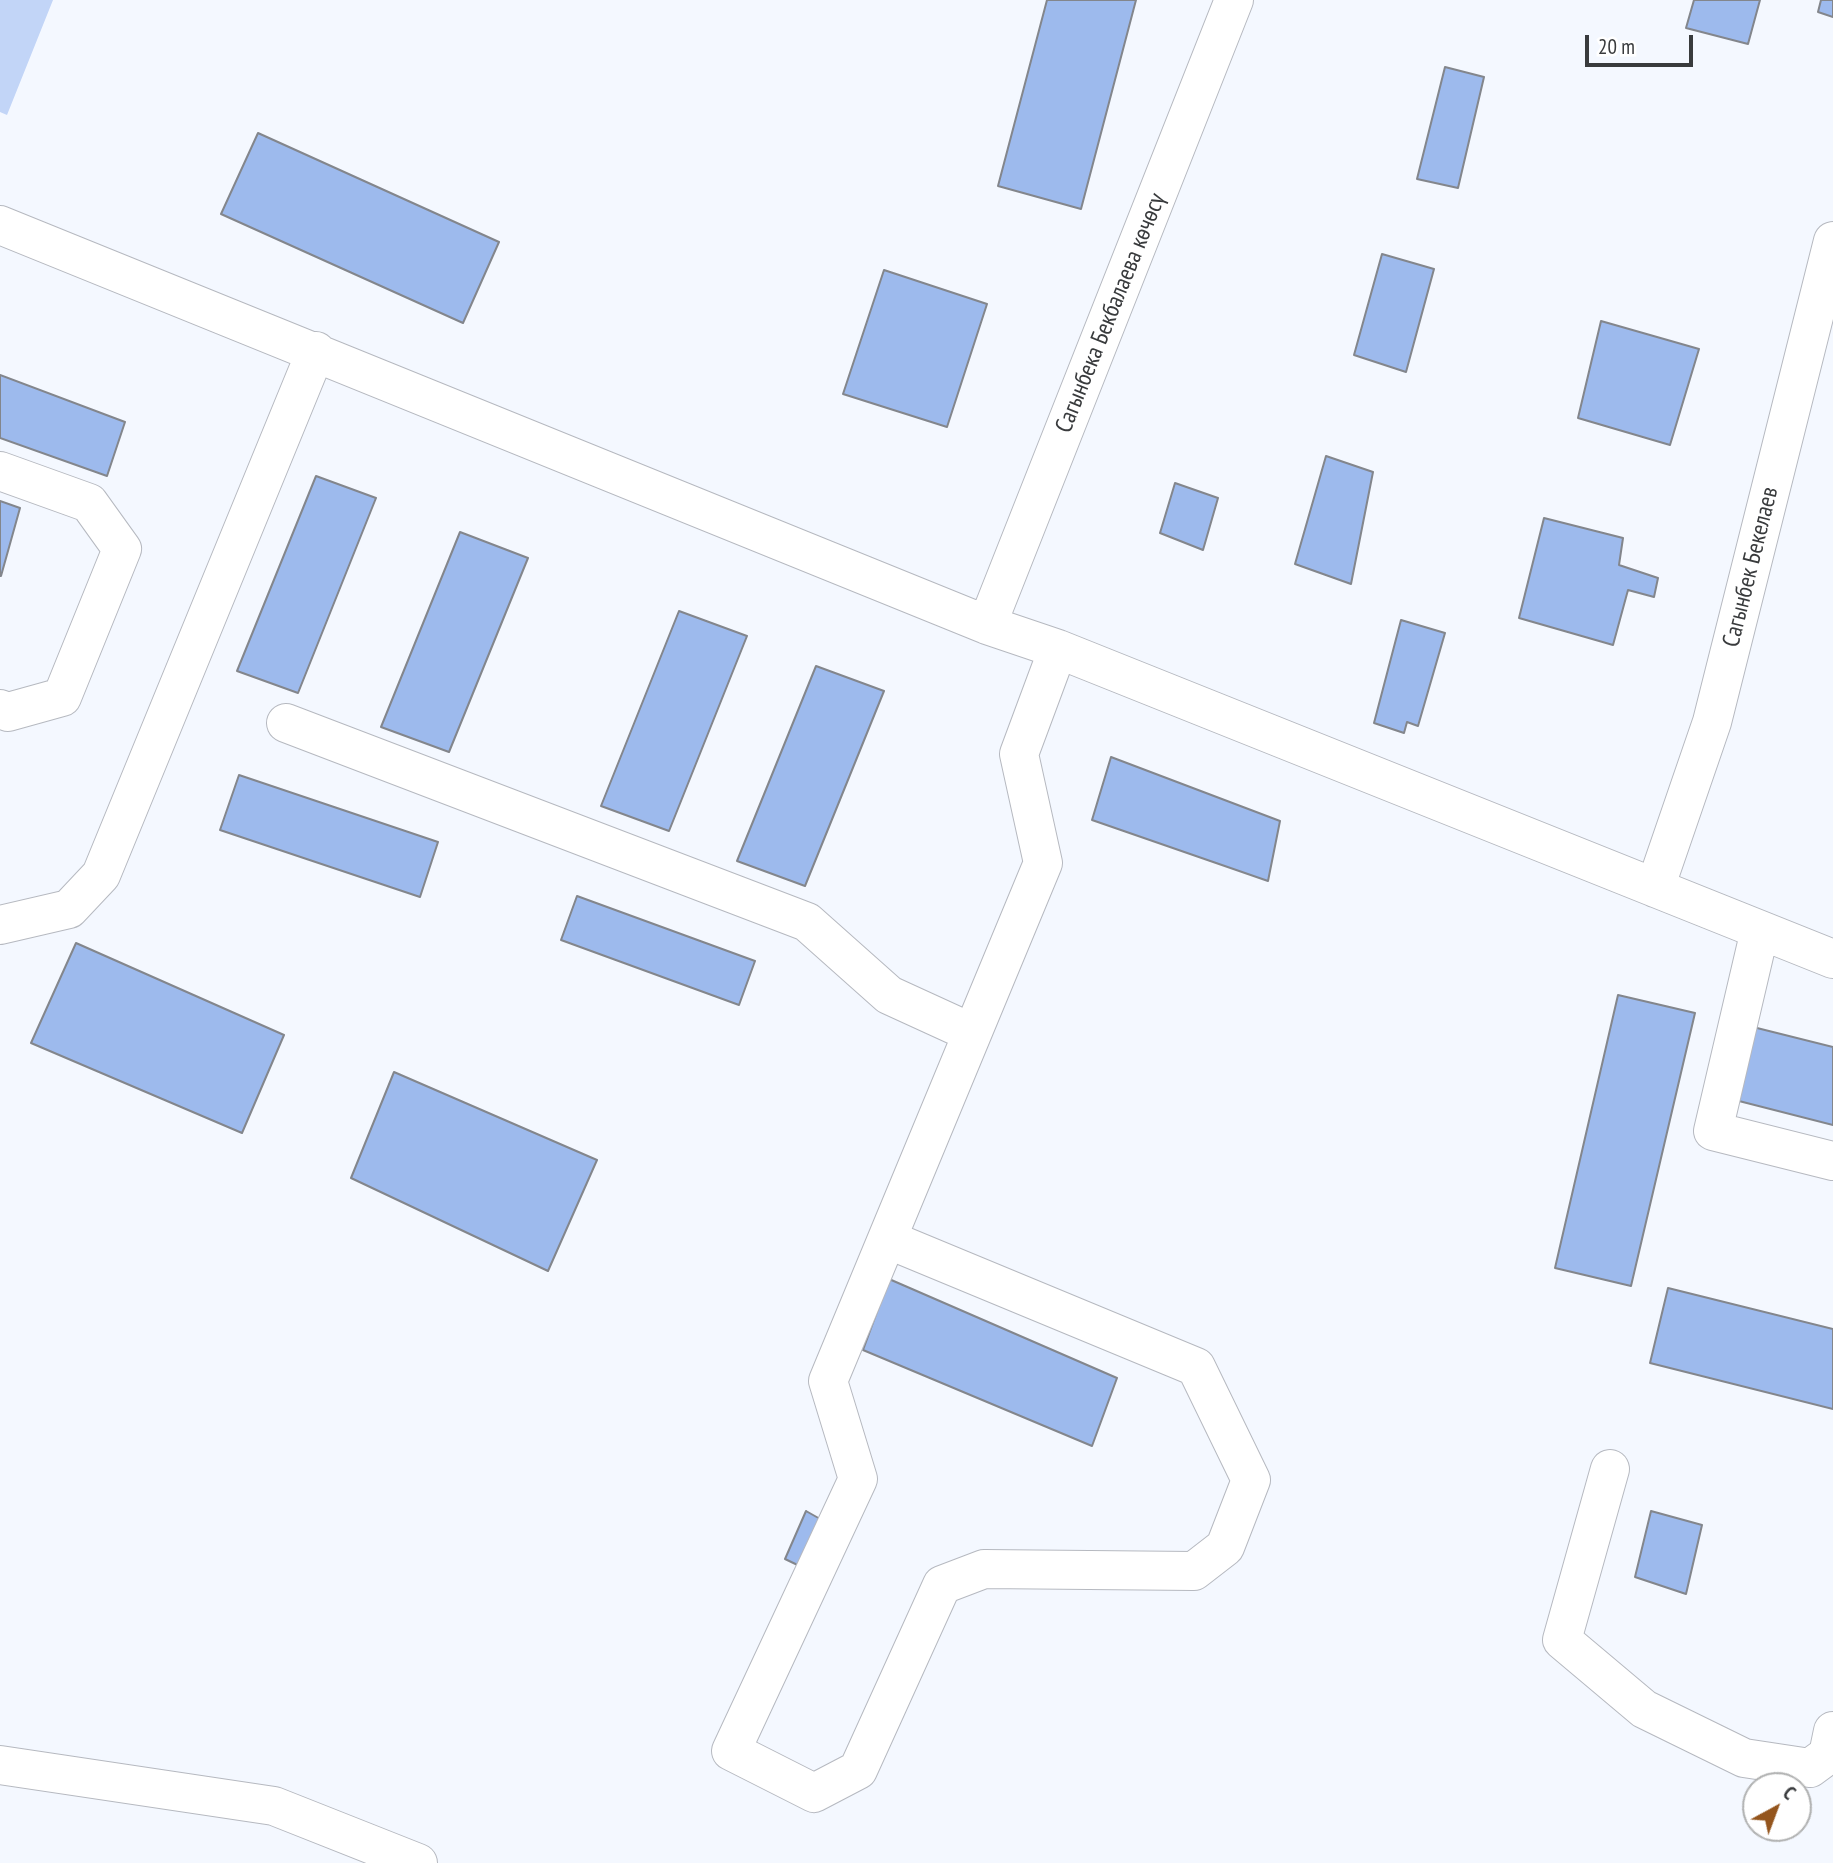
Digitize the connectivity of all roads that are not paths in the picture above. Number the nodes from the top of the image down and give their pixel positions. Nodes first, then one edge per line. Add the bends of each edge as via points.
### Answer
1 (1234, 0) edge
2 (0, 225) edge
3 (1833, 241) edge
4 (316, 351) junction
5 (0, 471) edge
6 (987, 625) junction
7 (1058, 649) junction
8 (0, 709) edge
9 (286, 723) dead end
10 (1655, 888) junction
11 (0, 925) edge
12 (1760, 930) junction
13 (1833, 959) edge
14 (972, 1034) junction
15 (1833, 1161) edge
16 (887, 1239) junction
17 (1610, 1469) dead end
18 (1833, 1731) edge
19 (0, 1765) edge
20 (418, 1863) edge

1 - 6 street, Сагынбека Бекбалаева көчөсү
2 - 4 street
3 - 10 street, Сагынбек Бекелаев via 1712,722
4 - 6 street
4 - 11 street via 101,874 69,909
5 - 8 street via 89,503 122,550 62,697 8,712
6 - 7 street
7 - 10 street
7 - 14 street via 1019,754 1043,863
9 - 14 street via 807,922 889,995
10 - 12 street
12 - 13 street
12 - 15 street via 1713,1130
14 - 16 street
16 - 16 street via 828,1381 858,1479 731,1751 814,1793 858,1770 942,1585 984,1569 1194,1571 1224,1547 1251,1480 1196,1367
17 - 18 street via 1562,1640 1644,1709 1744,1758 1810,1768 1828,1755
19 - 20 street via 274,1806

